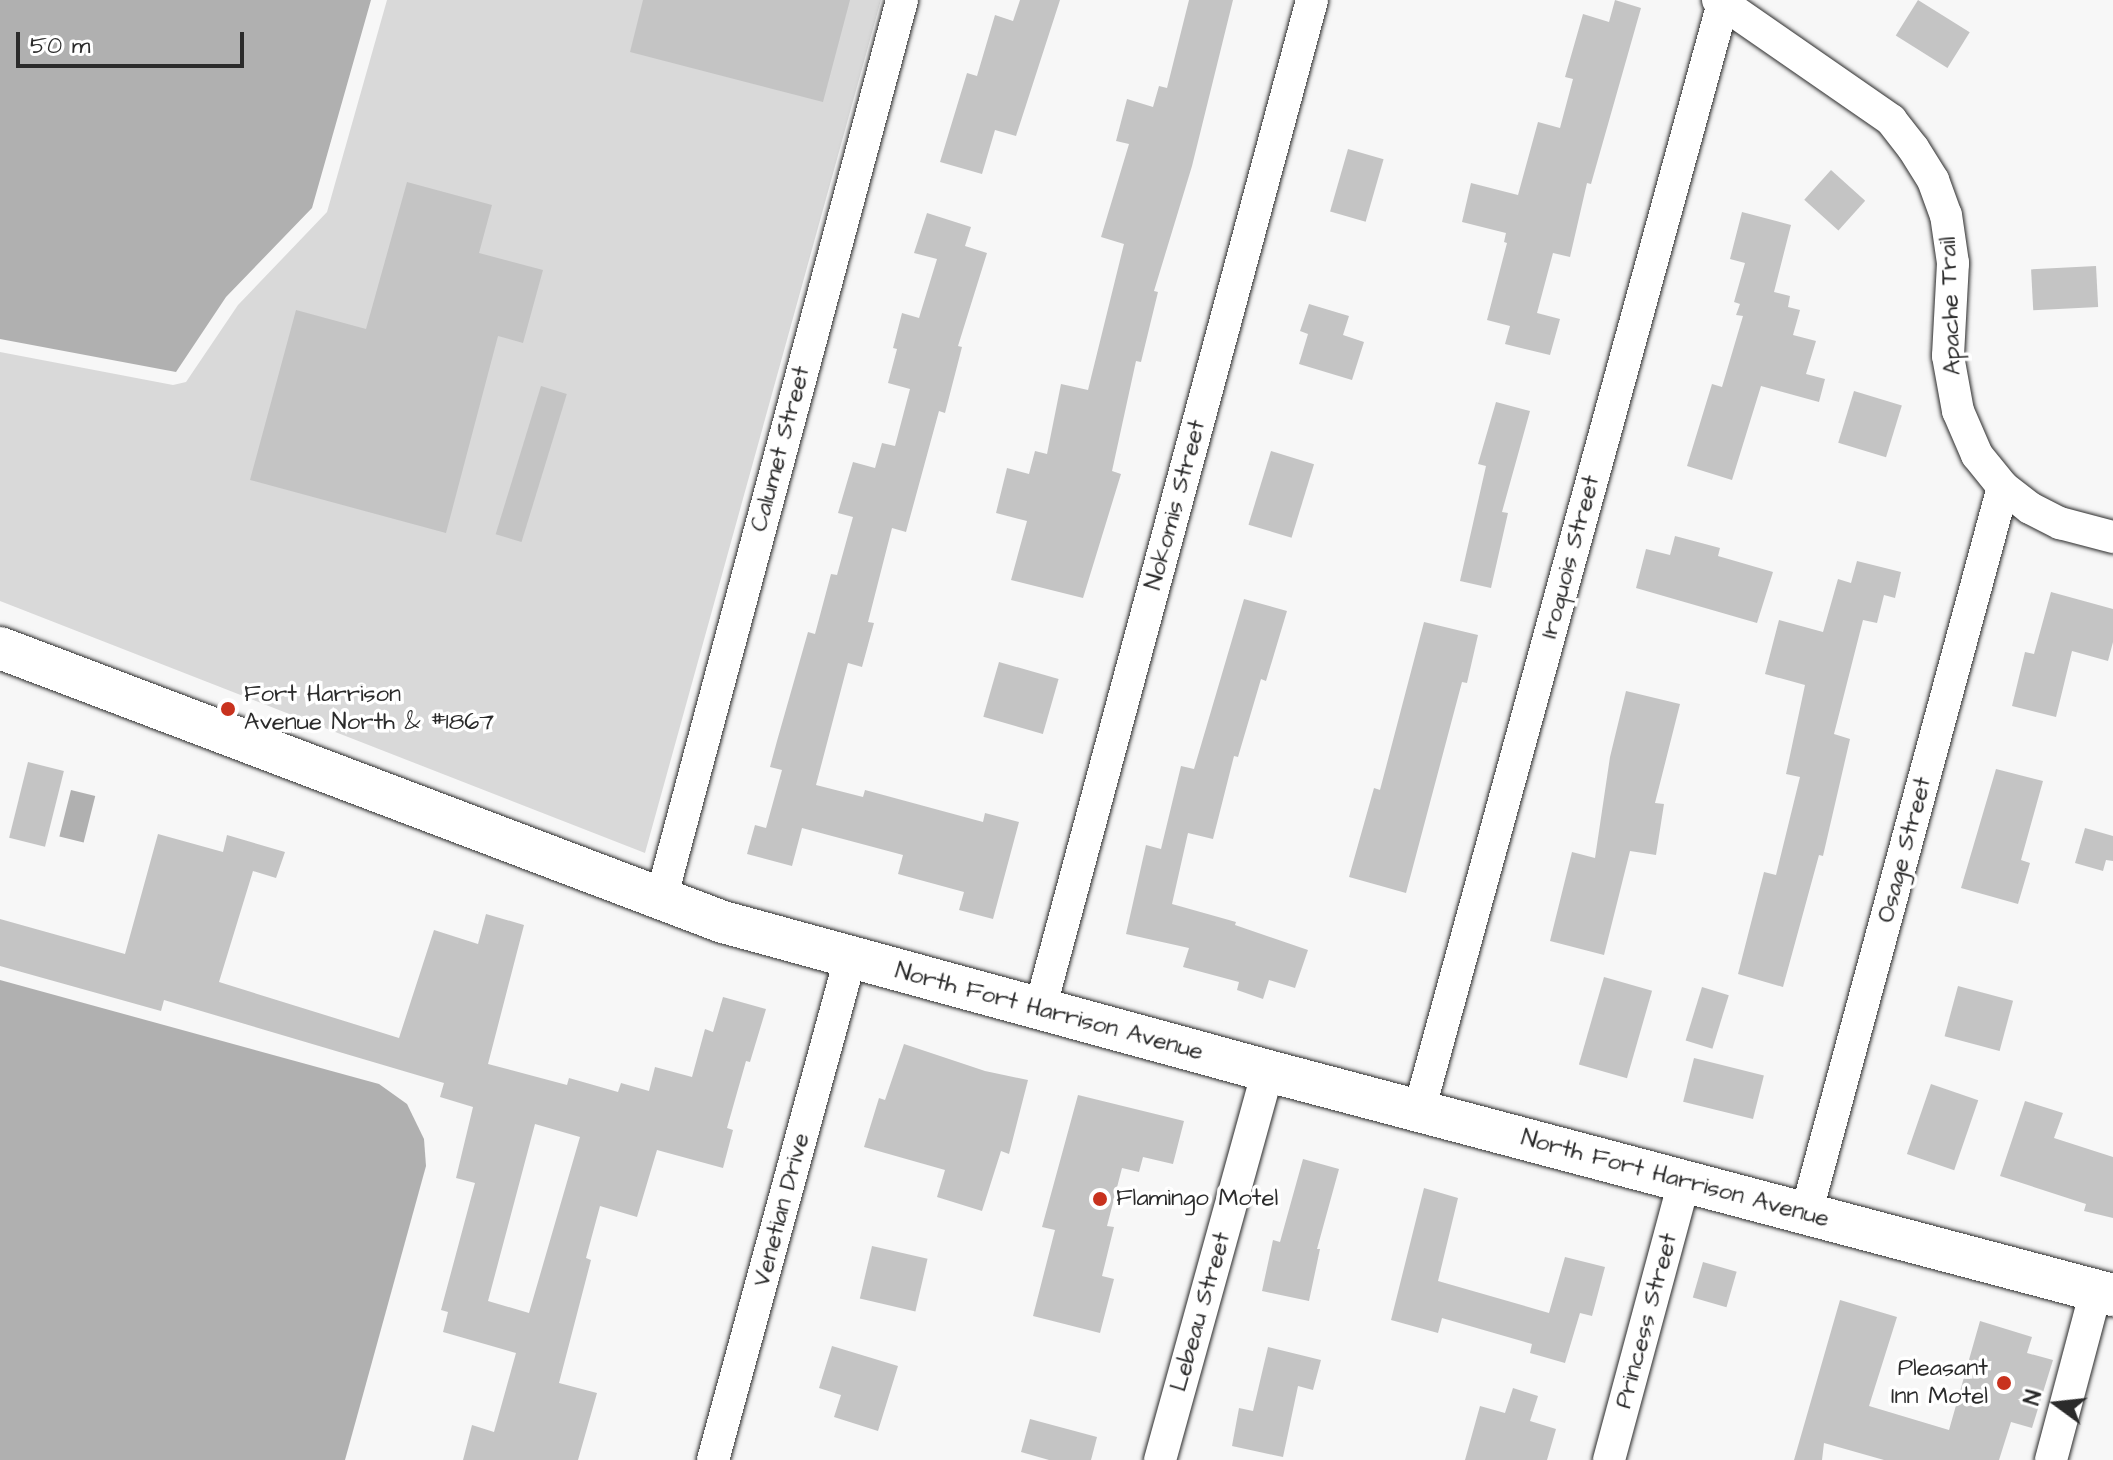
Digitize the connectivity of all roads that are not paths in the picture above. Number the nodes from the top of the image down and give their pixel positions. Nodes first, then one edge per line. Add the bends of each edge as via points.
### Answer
1 (902, 0) edge
2 (1312, 0) edge
3 (1720, 2) edge
4 (2003, 487) junction
5 (2113, 537) edge
6 (0, 648) edge
7 (661, 899) junction
8 (850, 959) junction
9 (1040, 1009) junction
10 (1268, 1071) junction
11 (1419, 1111) junction
12 (1684, 1182) junction
13 (1806, 1214) junction
14 (2107, 1299) edge
15 (713, 1460) edge
16 (1160, 1460) edge
17 (1609, 1460) edge
18 (2051, 1460) edge

1 - 7 street, Calumet Street
2 - 9 street, Nokomis Street
3 - 4 street, Apache Trail via 1891,120 1933,180 1946,215 1953,263 1948,356 1958,411 1977,455
3 - 11 street, Iroquois Street
4 - 5 street, Apache Trail via 2060,523
4 - 13 street, Osage Street
6 - 7 main road, North Fort Harrison Avenue
7 - 8 main road, North Fort Harrison Avenue
8 - 9 main road, North Fort Harrison Avenue
8 - 15 street, Venetian Drive
9 - 10 main road, North Fort Harrison Avenue
10 - 11 main road, North Fort Harrison Avenue
10 - 16 street, Lebeau Street
11 - 12 main road, North Fort Harrison Avenue
12 - 13 main road, North Fort Harrison Avenue
12 - 17 street, Princess Street
13 - 14 main road, North Fort Harrison Avenue
14 - 18 street

